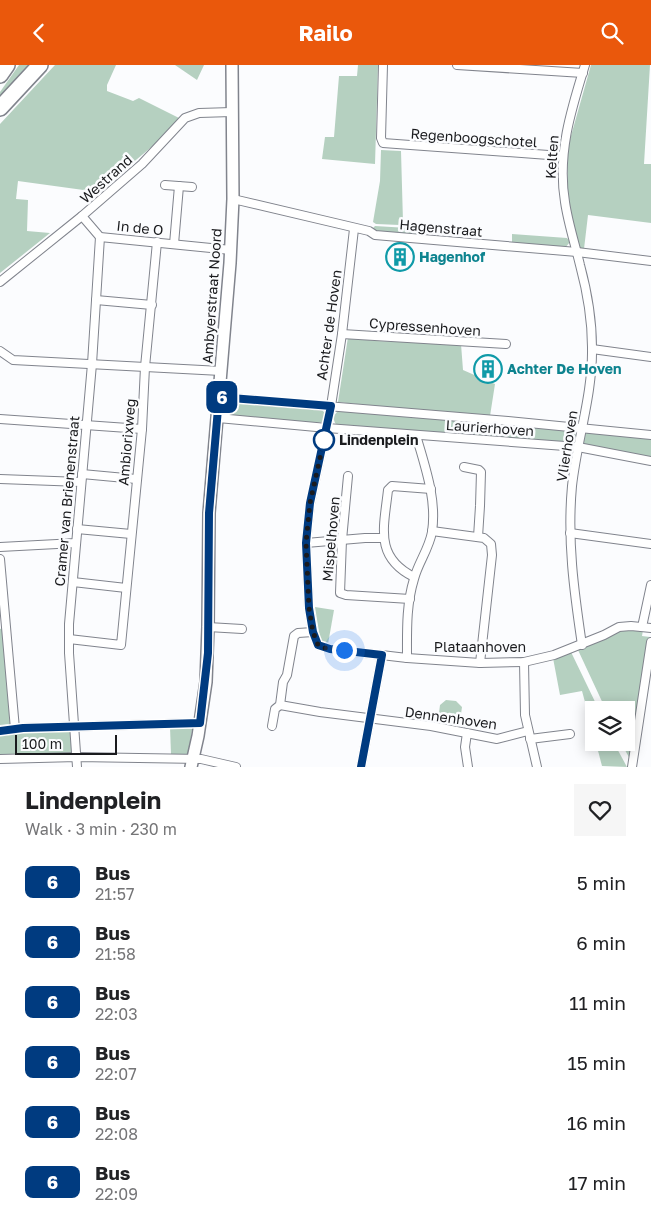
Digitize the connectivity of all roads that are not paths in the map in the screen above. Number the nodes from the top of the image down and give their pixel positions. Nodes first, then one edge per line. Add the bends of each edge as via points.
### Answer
1 (7, 65) edge
2 (40, 65) edge
3 (232, 65) edge
4 (383, 65) edge
5 (457, 65) edge
6 (585, 65) edge
7 (583, 73) junction
8 (0, 75) edge
9 (0, 108) edge
10 (232, 112) junction
11 (562, 156) junction
12 (165, 185) dead end
13 (179, 186) junction
14 (192, 187) dead end
15 (233, 199) junction
16 (82, 216) junction
17 (354, 229) junction
18 (100, 237) junction
19 (157, 242) junction
20 (174, 244) junction
21 (231, 250) junction
22 (576, 252) junction
23 (651, 261) edge
24 (0, 282) edge
25 (96, 300) junction
26 (152, 305) junction
27 (342, 334) junction
28 (506, 345) dead end
29 (592, 349) junction
30 (0, 351) edge
31 (651, 357) edge
32 (92, 364) junction
33 (145, 367) junction
34 (221, 371) junction
35 (219, 397) junction
36 (331, 406) junction
37 (218, 418) junction
38 (0, 419) edge
39 (86, 424) junction
40 (327, 428) junction
41 (582, 428) junction
42 (142, 429) junction
43 (416, 435) junction
44 (651, 435) edge
45 (578, 447) junction
46 (651, 461) edge
47 (464, 467) dead end
48 (348, 476) dead end
49 (82, 478) junction
50 (0, 479) edge
51 (136, 479) junction
52 (431, 489) junction
53 (77, 529) junction
54 (432, 531) junction
55 (570, 533) junction
56 (131, 534) junction
57 (384, 537) junction
58 (478, 537) junction
59 (342, 540) junction
60 (76, 543) junction
61 (306, 543) junction
62 (651, 544) edge
63 (0, 547) edge
64 (0, 559) edge
65 (414, 577) junction
66 (73, 582) junction
67 (651, 585) edge
68 (126, 589) junction
69 (410, 599) junction
70 (208, 627) junction
71 (642, 627) junction
72 (651, 628) edge
73 (242, 629) dead end
74 (313, 632) junction
75 (69, 639) junction
76 (651, 642) edge
77 (582, 645) junction
78 (382, 655) junction
79 (407, 658) junction
80 (524, 662) junction
81 (480, 663) junction
82 (280, 705) junction
83 (370, 719) junction
84 (200, 723) junction
85 (272, 726) dead end
86 (74, 727) junction
87 (15, 729) junction
88 (0, 731) edge
89 (467, 733) junction
90 (570, 734) dead end
91 (529, 735) junction
92 (76, 757) junction
93 (0, 759) edge
94 (192, 763) edge
95 (77, 767) edge
96 (236, 767) edge
97 (361, 767) edge
98 (468, 767) edge
99 (537, 767) edge
100 (632, 767) edge

1 - 8 highway
2 - 9 highway
3 - 10 street, Ambyerstraat Noord
4 - 11 street, Regenboogschotel via 383,143
5 - 7 street
6 - 7 street, Kelten
7 - 11 street, Kelten
10 - 15 street, Ambyerstraat Noord
10 - 16 street, Westrand via 200,113 187,117 142,164
11 - 22 street, Kelten via 564,201
12 - 13 street
13 - 14 street
13 - 20 street, In de O
15 - 17 street, Hagenstraat
15 - 21 street, Ambyerstraat Noord
16 - 18 street, In de O
16 - 24 street, Westrand
17 - 22 street, Hagenstraat via 375,235
17 - 27 street, Achter de Hoven
18 - 19 street, In de O
18 - 25 street, Cramer van Brienenstraat
19 - 20 street, In de O
19 - 26 street, Ambiorixweg
20 - 21 street, In de O
21 - 34 street, Ambyerstraat Noord
22 - 23 street, Hagenstraat
22 - 29 street, Vlierhoven via 586,290
25 - 26 street
25 - 32 street, Cramer van Brienenstraat
26 - 33 street, Ambiorixweg
27 - 28 street, Cypressenhoven
27 - 36 street, Achter de Hoven
29 - 31 street
29 - 41 street, Vlierhoven
30 - 32 street via 12,359
32 - 33 street
32 - 39 street, Cramer van Brienenstraat
33 - 34 street
33 - 42 street, Ambiorixweg
34 - 35 street, Ambyerstraat Noord
35 - 36 street
35 - 37 street, Ambyerstraat Noord
36 - 40 street, Achter de Hoven
36 - 41 street, Laurierhoven
37 - 40 street
37 - 70 street, Ambyerstraat Noord via 209,513
38 - 39 street
39 - 42 street
39 - 49 street, Cramer van Brienenstraat
40 - 43 street, Laurierhoven
40 - 61 street, Achter de Hoven via 310,503
41 - 44 street, Laurierhoven
41 - 45 street, Vlierhoven
42 - 51 street, Ambiorixweg
43 - 45 street, Laurierhoven
43 - 52 street
45 - 46 street, Laurierhoven
45 - 55 street, Vlierhoven
47 - 58 street via 481,472
48 - 59 street, Mispelhoven
49 - 50 street
49 - 51 street
49 - 53 street, Cramer van Brienenstraat
51 - 56 street, Ambiorixweg
52 - 54 street
52 - 57 street via 389,488
53 - 56 street
53 - 60 street, Cramer van Brienenstraat
54 - 58 street
54 - 65 street
55 - 62 street
55 - 77 street, Vlierhoven via 572,577
56 - 68 street, Ambiorixweg
57 - 59 street
57 - 65 street via 388,554 396,566
58 - 81 street via 489,541 492,548
59 - 61 street
59 - 69 street, Mispelhoven via 340,593
60 - 63 street
60 - 66 street, Cramer van Brienenstraat
61 - 74 street, Achter de Hoven
64 - 87 street
65 - 69 street
66 - 68 street
66 - 75 street, Cramer van Brienenstraat
67 - 71 street
68 - 75 street, Ambiorixweg via 121,645
69 - 79 street
70 - 73 street
70 - 84 street, Ambyerstraat Noord via 206,682
71 - 72 street, Plataanhoven
71 - 77 street, Plataanhoven via 619,627
74 - 78 street, Plataanhoven via 317,643 324,648
74 - 82 street via 294,636
75 - 86 street, Cramer van Brienenstraat
76 - 100 street
77 - 80 street, Plataanhoven
78 - 79 street, Plataanhoven
78 - 83 street
79 - 81 street, Plataanhoven
80 - 81 street, Plataanhoven
80 - 91 street
82 - 83 street, Dennenhoven
82 - 85 street via 275,709
83 - 89 street, Dennenhoven
83 - 97 street
84 - 86 street
84 - 94 street, Ambyerstraat Noord
86 - 87 street
86 - 92 street, Cramer van Brienenstraat
87 - 88 street
89 - 91 street, Dennenhoven via 497,739
89 - 98 street
90 - 91 street, Dennenhoven
91 - 99 street
92 - 93 street
92 - 94 street
92 - 95 street, Cramer van Brienenstraat
94 - 96 street via 216,761

